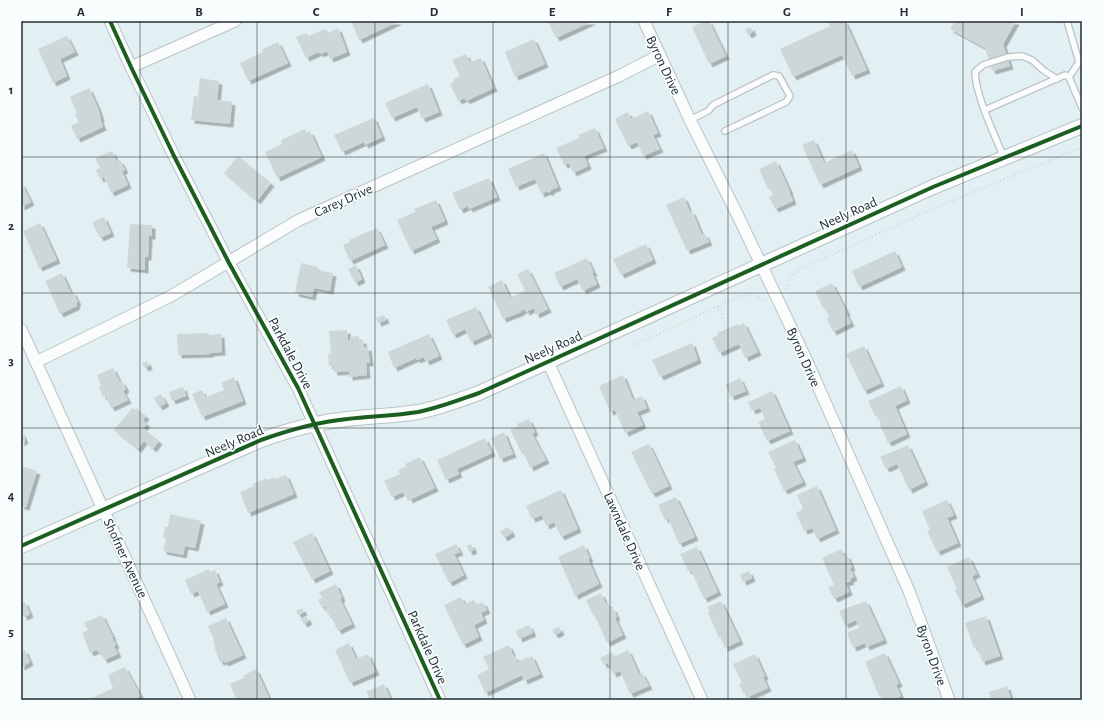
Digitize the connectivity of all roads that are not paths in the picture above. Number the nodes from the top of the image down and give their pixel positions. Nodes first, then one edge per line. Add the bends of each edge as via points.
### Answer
1 (110, 21) edge
2 (236, 21) edge
3 (644, 21) edge
4 (1067, 21) edge
5 (660, 55) junction
6 (131, 67) junction
7 (1069, 77) junction
8 (1057, 79) junction
9 (1082, 108) edge
10 (985, 110) junction
11 (690, 120) junction
12 (1082, 126) edge
13 (725, 130) dead end
14 (1004, 158) junction
15 (229, 263) junction
16 (761, 265) junction
17 (21, 329) edge
18 (36, 362) junction
19 (548, 362) junction
20 (314, 424) junction
21 (103, 510) junction
22 (21, 546) edge
23 (190, 700) edge
24 (440, 700) edge
25 (702, 700) edge
26 (949, 700) edge

1 - 6 street, Parkdale Drive
2 - 6 street
3 - 5 street, Byron Drive
4 - 7 lane via 1079,62
5 - 11 street, Byron Drive
5 - 15 street, Carey Drive via 619,76 299,220
6 - 15 street, Parkdale Drive
7 - 8 lane via 1065,75
7 - 9 lane
8 - 10 lane
8 - 10 lane via 1032,60 1022,56 1008,57 983,65 975,72 975,81
10 - 14 lane
11 - 13 lane via 772,74 779,76 790,96 786,102
11 - 16 street, Byron Drive
12 - 14 street, Neely Road
14 - 16 street, Neely Road via 933,187
15 - 18 street, Carey Drive via 171,296
15 - 20 street, Parkdale Drive via 286,365
16 - 19 street, Neely Road
16 - 26 street, Byron Drive via 909,591
17 - 18 street, Shofner Avenue
18 - 21 street, Shofner Avenue
19 - 20 street, Neely Road via 479,393 433,408
19 - 25 street, Lawndale Drive
20 - 21 street, Neely Road via 261,440
20 - 24 street, Parkdale Drive
21 - 22 street, Neely Road
21 - 23 street, Shofner Avenue

